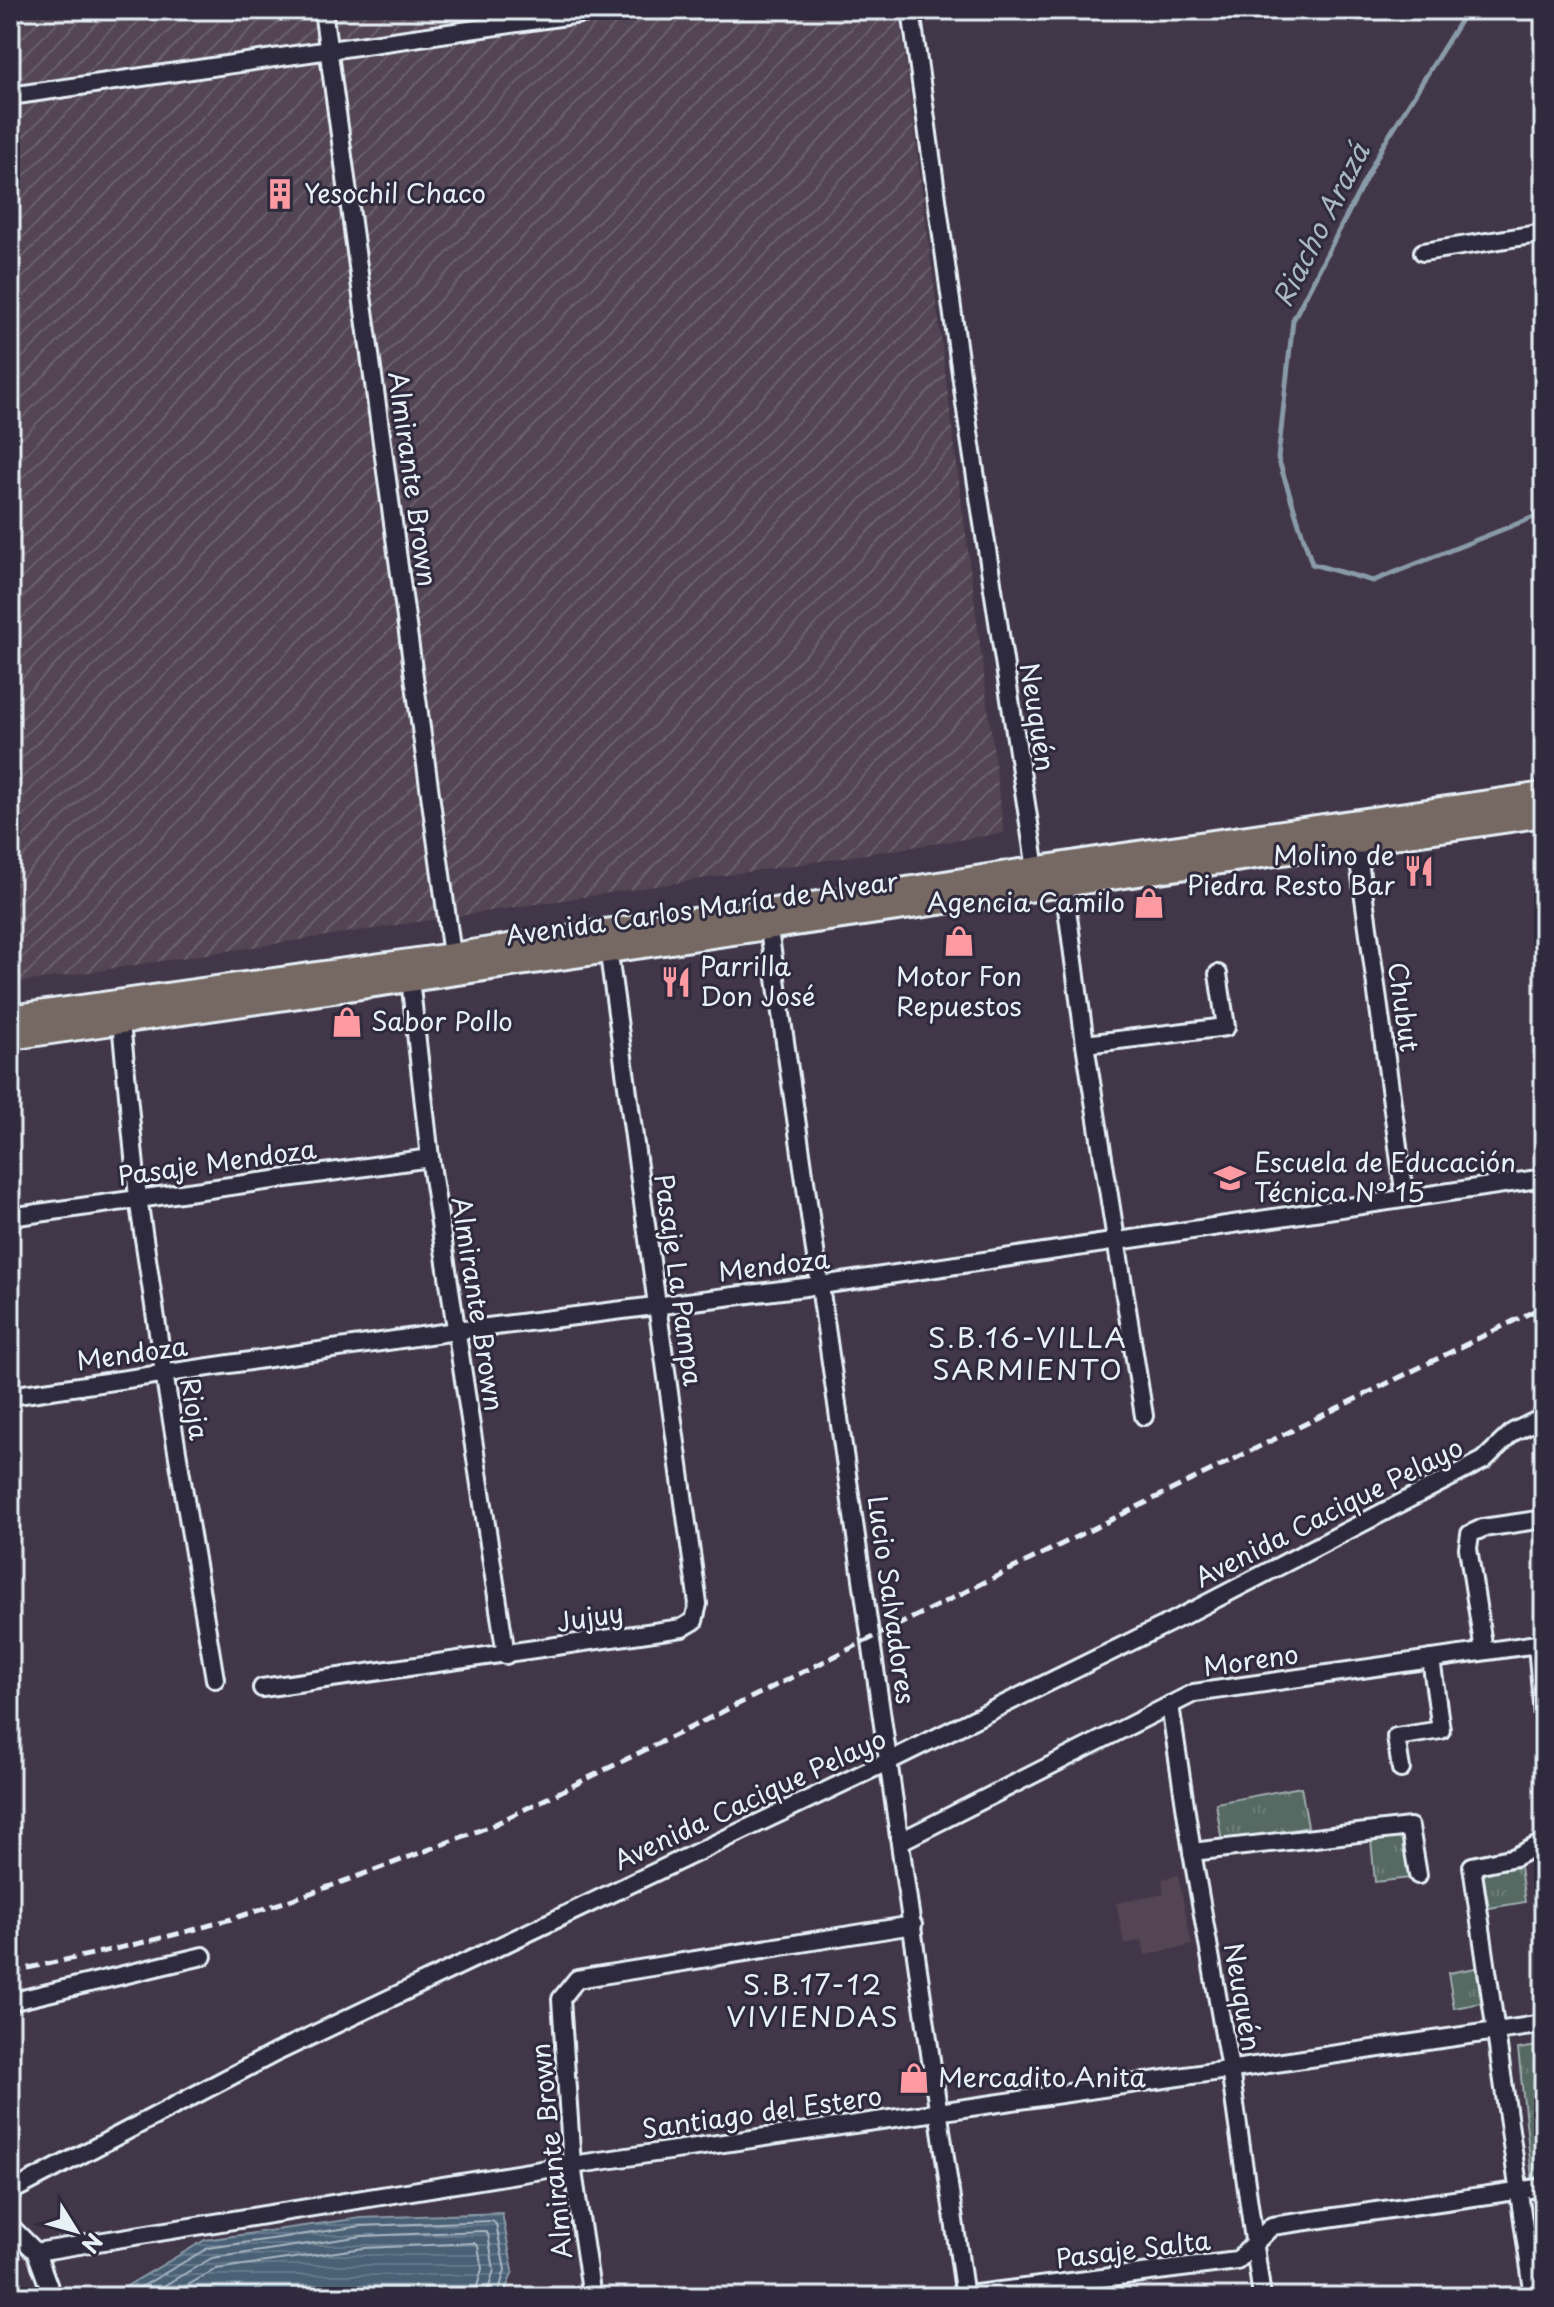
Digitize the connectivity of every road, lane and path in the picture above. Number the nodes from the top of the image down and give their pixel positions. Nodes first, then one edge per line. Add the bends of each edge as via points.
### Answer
1 (323, 10) edge
2 (608, 10) edge
3 (911, 10) edge
4 (328, 49) junction
5 (10, 96) edge
6 (1544, 233) edge
7 (1423, 252) dead end
8 (1544, 794) edge
9 (1544, 815) edge
10 (1355, 832) junction
11 (1036, 869) junction
12 (1064, 886) junction
13 (768, 919) junction
14 (607, 941) junction
15 (452, 955) junction
16 (409, 970) junction
17 (1218, 974) dead end
18 (120, 1012) junction
19 (10, 1017) edge
20 (10, 1038) edge
21 (1085, 1044) junction
22 (430, 1158) junction
23 (1544, 1178) edge
24 (138, 1198) junction
25 (1405, 1198) junction
26 (10, 1217) edge
27 (1115, 1240) junction
28 (821, 1285) junction
29 (657, 1305) junction
30 (456, 1331) junction
31 (164, 1373) junction
32 (10, 1396) edge
33 (1144, 1416) dead end
34 (1544, 1417) edge
35 (1544, 1519) edge
36 (682, 1628) joint
37 (1540, 1644) edge
38 (1484, 1651) junction
39 (506, 1655) junction
40 (1431, 1659) junction
41 (215, 1679) dead end
42 (262, 1688) dead end
43 (1170, 1705) junction
44 (1544, 1728) edge
45 (889, 1761) junction
46 (1401, 1769) dead end
47 (901, 1841) junction
48 (1544, 1842) edge
49 (1192, 1852) junction
50 (1418, 1875) dead end
51 (913, 1925) junction
52 (203, 1956) dead end
53 (10, 2002) edge
54 (1544, 2024) edge
55 (1497, 2031) junction
56 (1230, 2069) junction
57 (939, 2111) junction
58 (572, 2165) junction
59 (1544, 2187) edge
60 (1519, 2190) junction
61 (10, 2192) edge
62 (10, 2226) edge
63 (1254, 2243) junction
64 (36, 2252) junction
65 (45, 2293) edge
66 (960, 2296) edge
67 (592, 2297) edge
68 (1262, 2297) edge
69 (1534, 2297) edge

1 - 4 street, Almirante Brown
2 - 4 street
3 - 11 street, Neuquén
4 - 5 street
4 - 15 street, Almirante Brown
6 - 7 street
8 - 10 main road, Avenida Carlos María de Alvear
9 - 10 main road, Avenida Carlos María de Alvear
10 - 11 main road, Avenida Carlos María de Alvear
10 - 12 main road, Avenida Carlos María de Alvear
10 - 25 street, Chubut
11 - 12 street
11 - 13 main road, Avenida Carlos María de Alvear
12 - 13 main road, Avenida Carlos María de Alvear
12 - 21 street
13 - 14 main road, Avenida Carlos María de Alvear
13 - 28 street, Lucio Salvadores
14 - 15 main road, Avenida Carlos María de Alvear
14 - 16 main road, Avenida Carlos María de Alvear
14 - 29 street, Pasaje La Pampa
15 - 16 main road, Avenida Carlos María de Alvear
16 - 18 main road, Avenida Carlos María de Alvear
16 - 22 street, Almirante Brown
17 - 21 street via 1226,1027
18 - 19 main road, Avenida Carlos María de Alvear
18 - 20 main road, Avenida Carlos María de Alvear
18 - 24 street, Rioja
21 - 27 street
22 - 24 street, Pasaje Mendoza
22 - 30 street, Almirante Brown
23 - 25 street, Mendoza
24 - 26 street, Pasaje Mendoza
24 - 31 street, Rioja
25 - 27 street, Mendoza
27 - 28 street, Mendoza
27 - 33 street
28 - 29 street, Mendoza
28 - 45 street, Lucio Salvadores
29 - 30 street, Mendoza
29 - 36 street, Pasaje La Pampa via 698,1604 694,1621
30 - 31 street, Mendoza
30 - 39 street, Almirante Brown
31 - 32 street, Mendoza
31 - 41 street, Rioja
34 - 45 street, Avenida Cacique Pelayo via 1513,1432 1484,1460
35 - 38 street via 1470,1534
36 - 39 street, Jujuy
37 - 38 street, Moreno
37 - 44 street
38 - 40 street, Moreno
39 - 42 street, Jujuy
40 - 43 street, Moreno via 1194,1693
40 - 46 street via 1441,1730 1396,1737
43 - 47 street, Moreno
43 - 49 street, Neuquén
45 - 47 street, Lucio Salvadores
45 - 61 street, Avenida Cacique Pelayo via 275,2053
47 - 51 street, Lucio Salvadores
48 - 55 street via 1515,1857 1472,1866
49 - 50 street via 1410,1827
49 - 56 street, Neuquén
51 - 57 street, Lucio Salvadores
51 - 58 street, Almirante Brown via 577,1979 561,1999
52 - 53 street
54 - 55 street, Santiago del Estero
55 - 56 street, Santiago del Estero
55 - 60 street
56 - 57 street, Santiago del Estero
56 - 63 street, Neuquén
57 - 58 street, Santiago del Estero
57 - 66 street, Lucio Salvadores
58 - 64 street, Santiago del Estero
58 - 67 street, Almirante Brown
59 - 60 street, Pasaje Salta
60 - 63 street, Pasaje Salta via 1272,2226
60 - 69 street
62 - 64 street
63 - 66 street, Pasaje Salta via 1237,2261
63 - 68 street, Neuquén
64 - 65 street

